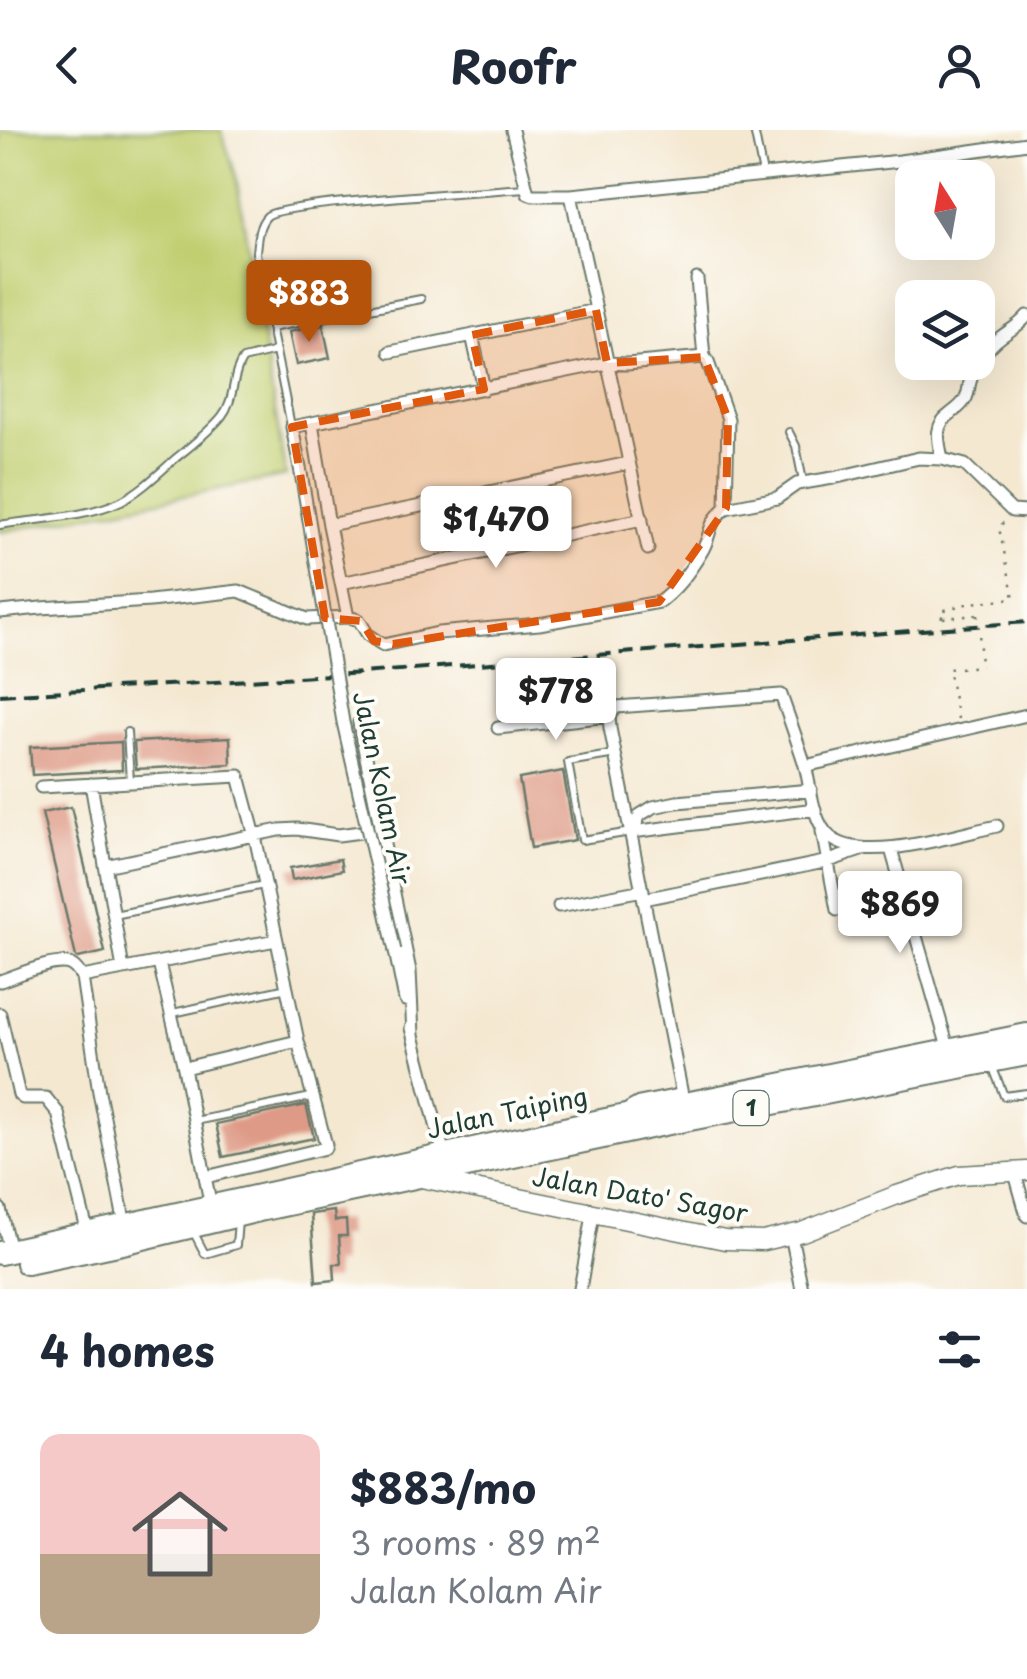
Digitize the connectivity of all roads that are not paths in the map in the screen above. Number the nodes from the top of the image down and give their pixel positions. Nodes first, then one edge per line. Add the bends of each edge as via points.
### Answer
1 (512, 130) edge
2 (754, 130) edge
3 (1027, 143) edge
4 (764, 174) junction
5 (525, 188) junction
6 (570, 195) junction
7 (697, 279) dead end
8 (421, 299) dead end
9 (596, 310) junction
10 (1027, 316) edge
11 (270, 328) junction
12 (472, 335) junction
13 (276, 351) junction
14 (390, 352) dead end
15 (704, 357) junction
16 (608, 363) junction
17 (484, 389) junction
18 (312, 423) junction
19 (292, 428) junction
20 (790, 432) dead end
21 (942, 459) junction
22 (629, 463) junction
23 (804, 483) junction
24 (726, 508) junction
25 (1027, 512) edge
26 (642, 520) junction
27 (328, 525) junction
28 (0, 526) edge
29 (648, 549) dead end
30 (341, 582) junction
31 (0, 612) edge
32 (348, 617) junction
33 (1027, 715) edge
34 (609, 716) junction
35 (359, 723) dead end
36 (498, 728) dead end
37 (127, 732) dead end
38 (616, 754) junction
39 (805, 766) junction
40 (130, 782) junction
41 (91, 784) junction
42 (41, 787) dead end
43 (811, 790) junction
44 (816, 808) junction
45 (820, 822) junction
46 (997, 826) dead end
47 (381, 829) junction
48 (632, 832) junction
49 (254, 836) junction
50 (866, 848) junction
51 (891, 849) junction
52 (829, 862) junction
53 (105, 866) junction
54 (264, 885) junction
55 (644, 894) junction
56 (559, 906) dead end
57 (838, 910) dead end
58 (113, 915) junction
59 (276, 940) junction
60 (158, 962) junction
61 (123, 970) junction
62 (82, 978) junction
63 (0, 982) edge
64 (287, 988) junction
65 (172, 1013) junction
66 (0, 1014) edge
67 (1027, 1034) edge
68 (413, 1035) junction
69 (298, 1041) junction
70 (948, 1051) junction
71 (1027, 1054) edge
72 (986, 1062) junction
73 (184, 1068) junction
74 (1027, 1093) edge
75 (314, 1097) junction
76 (683, 1098) junction
77 (720, 1114) junction
78 (195, 1121) junction
79 (444, 1155) junction
80 (475, 1164) junction
81 (1021, 1171) edge
82 (206, 1177) junction
83 (415, 1177) junction
84 (0, 1209) edge
85 (593, 1214) junction
86 (238, 1215) junction
87 (1027, 1216) edge
88 (205, 1218) junction
89 (125, 1225) junction
90 (88, 1234) junction
91 (792, 1235) junction
92 (3, 1257) edge
93 (580, 1289) edge
94 (802, 1289) edge

1 - 5 street
2 - 4 lane
3 - 4 street
4 - 6 street
5 - 6 street via 533,195
5 - 11 lane via 321,204 267,216 256,253
6 - 9 street
7 - 15 street
8 - 11 lane
9 - 12 street
9 - 16 street
10 - 21 street via 988,350 968,395 939,425
11 - 13 lane
12 - 14 street
12 - 17 street
13 - 19 lane
13 - 28 lane via 243,360 224,413 124,499
15 - 16 street
15 - 24 street via 728,419
16 - 17 street
16 - 22 street
17 - 18 street
18 - 19 street
18 - 27 street
19 - 68 street, Jalan Kolam Air, bridge via 343,722
20 - 23 lane
21 - 23 street
21 - 25 street via 965,466 1012,511
22 - 26 street
22 - 27 street
23 - 24 street via 776,498
24 - 32 street via 714,518 703,550 659,602 384,645
26 - 29 street
26 - 30 street
27 - 30 street
30 - 32 street
31 - 32 street via 239,591 307,619
33 - 39 street
34 - 36 street
34 - 38 street
34 - 39 street via 616,707 781,695
35 - 47 street
37 - 40 lane
38 - 48 street
38 - 48 lane via 568,762 582,840
39 - 43 street
40 - 41 street
40 - 49 street via 239,776
41 - 42 street
41 - 53 street
43 - 44 street
43 - 48 street via 654,807 640,814
44 - 45 street
44 - 48 street
45 - 50 street via 829,836
45 - 52 street
46 - 51 street
47 - 49 street
47 - 68 street via 410,971
48 - 55 street
49 - 53 street
49 - 54 street
50 - 51 street
50 - 52 street
51 - 70 street
52 - 55 street
52 - 57 street
53 - 58 street
54 - 58 lane
54 - 59 street
55 - 56 street
55 - 76 street
58 - 61 street
59 - 60 street
59 - 64 street
60 - 61 street
60 - 65 street
61 - 62 street
62 - 63 street via 66,962
62 - 89 street
64 - 65 lane
64 - 69 street
65 - 73 street
66 - 90 street via 19,1095 46,1098 58,1113
67 - 70 highway, Jalan Taiping / 1
68 - 79 street, Jalan Kolam Air
69 - 73 street
69 - 75 street
70 - 72 highway
70 - 76 highway, Jalan Taiping / 1
71 - 72 highway, Jalan Taiping / 1
72 - 74 lane via 1004,1096
72 - 77 highway, Jalan Taiping / 1
73 - 78 street
75 - 78 lane
75 - 82 street via 325,1148
76 - 77 highway via 698,1111
76 - 79 highway, Jalan Taiping / 1
77 - 80 highway, Jalan Taiping / 1
78 - 82 street
79 - 80 highway
79 - 88 highway, Jalan Taiping / 1
80 - 83 highway, Jalan Taiping / 1
81 - 87 street
81 - 91 main road, Jalan Dato' Sagor via 959,1175
82 - 88 street
83 - 85 main road, Jalan Dato' Sagor
83 - 86 highway, Jalan Taiping / 1
84 - 92 street
85 - 91 main road, Jalan Dato' Sagor via 725,1240
85 - 93 street
86 - 88 highway, Jalan Taiping / 1
86 - 88 lane via 236,1244 206,1254
88 - 89 highway, Jalan Taiping / 1
88 - 92 highway, Jalan Taiping / 1 via 118,1244
89 - 90 highway, Jalan Taiping / 1
90 - 92 highway, Jalan Taiping / 1
91 - 94 street

